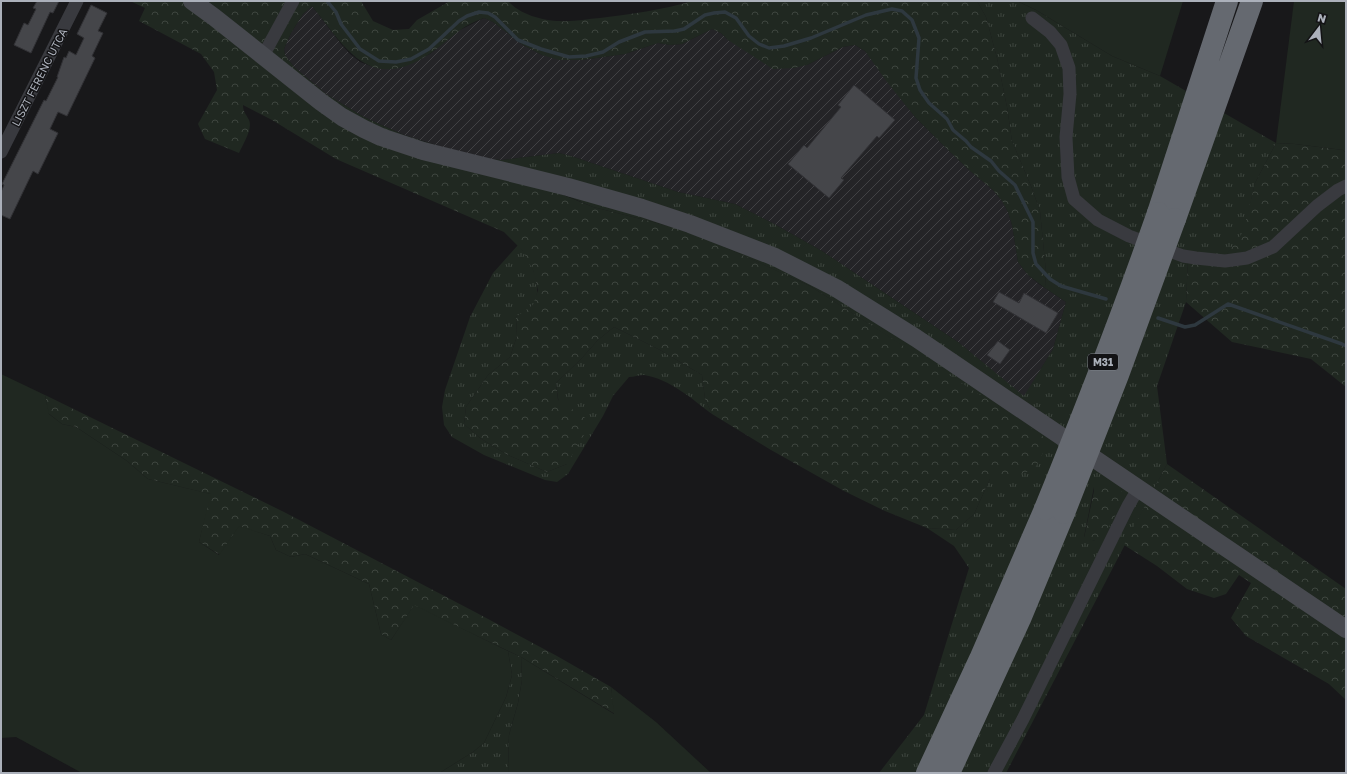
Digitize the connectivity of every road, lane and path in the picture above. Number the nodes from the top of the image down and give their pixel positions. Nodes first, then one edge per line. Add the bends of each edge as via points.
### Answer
1 (76, 1) edge
2 (192, 1) edge
3 (293, 1) edge
4 (1227, 1) edge
5 (1252, 1) edge
6 (1032, 18) dead end
7 (263, 56) junction
8 (1, 152) edge
9 (1346, 186) edge
10 (1167, 216) junction
11 (1138, 489) junction
12 (1055, 511) junction
13 (1346, 629) edge
14 (927, 773) edge
15 (949, 773) edge
16 (994, 773) edge

1 - 8 street, LISZT FERENC UTCA
2 - 7 main road
3 - 7 street
4 - 10 highway, M31
5 - 10 highway, M31
6 - 9 street via 1050,32 1061,45 1069,68 1070,94 1066,137 1068,177 1074,200 1098,220 1129,236 1183,256 1225,261 1247,258 1273,246 1317,206
7 - 11 main road via 342,117 381,136 423,151 642,208 775,257 836,288 916,338
10 - 12 highway, M31, bridge via 1118,323 1074,439
11 - 13 main road
11 - 16 street
12 - 14 highway, M31 via 980,659
12 - 15 highway, M31 via 1020,619

